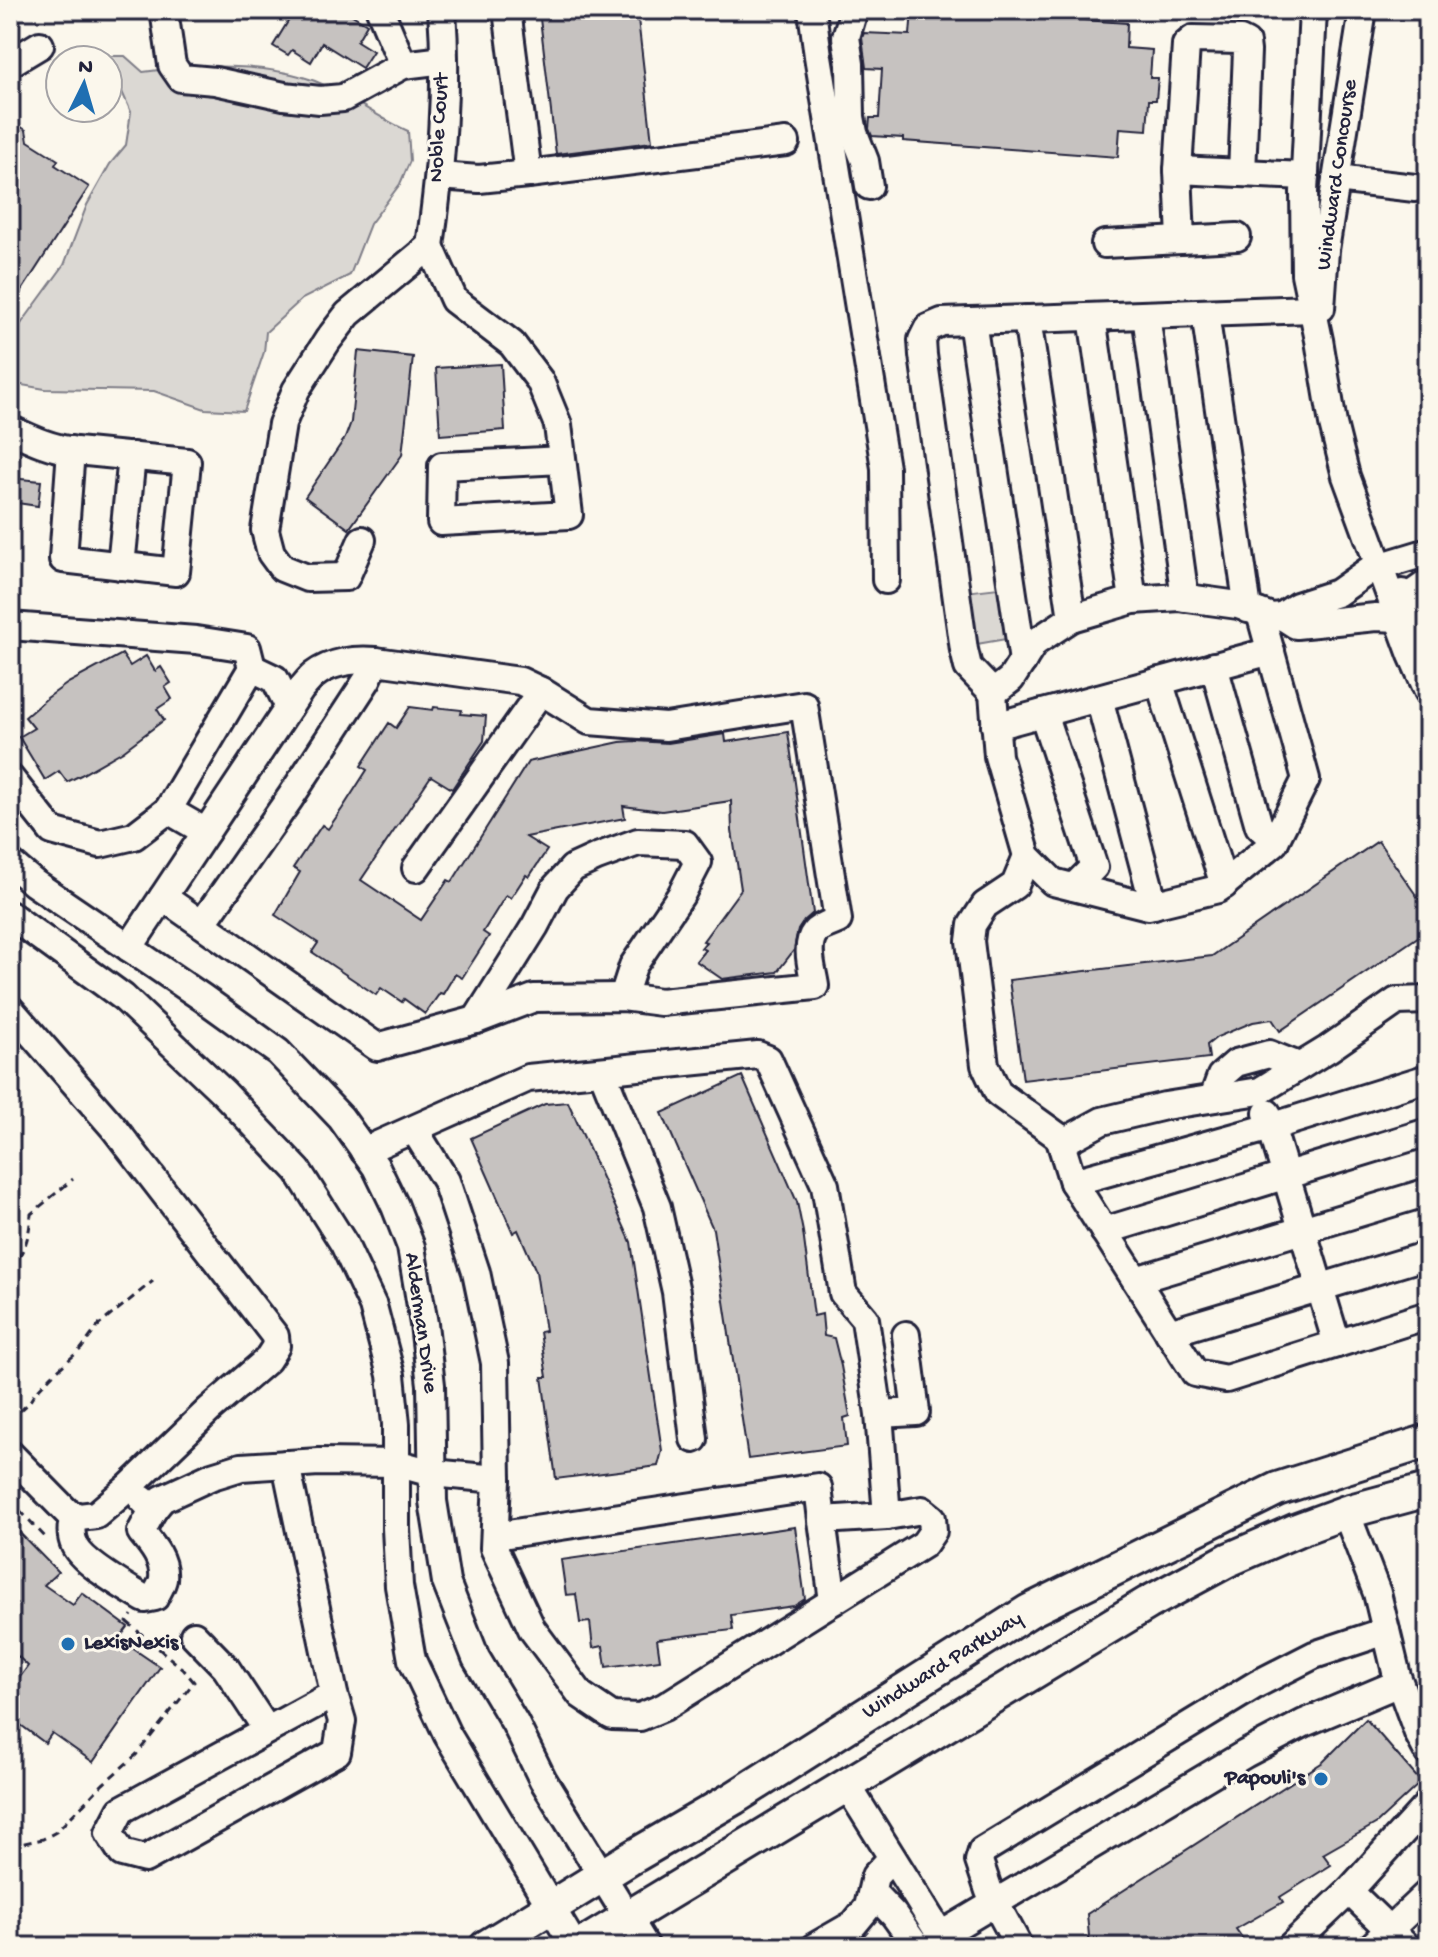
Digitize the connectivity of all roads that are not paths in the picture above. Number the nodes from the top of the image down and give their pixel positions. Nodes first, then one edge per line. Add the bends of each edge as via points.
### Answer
1 (164, 10) edge
2 (380, 10) edge
3 (442, 10) edge
4 (507, 10) edge
5 (812, 10) edge
6 (854, 10) edge
7 (1313, 10) edge
8 (1363, 10) edge
9 (40, 45) dead end
10 (444, 60) junction
11 (10, 63) edge
12 (403, 65) junction
13 (786, 142) dead end
14 (1178, 170) junction
15 (1242, 173) junction
16 (528, 174) junction
17 (439, 176) junction
18 (1305, 176) junction
19 (1336, 179) junction
20 (869, 186) dead end
21 (1415, 188) dead end
22 (1237, 237) dead end
23 (1181, 240) junction
24 (1105, 244) dead end
25 (430, 246) junction
26 (1313, 309) junction
27 (1205, 313) junction
28 (1146, 315) junction
29 (1092, 317) junction
30 (1027, 319) junction
31 (972, 321) junction
32 (1319, 340) junction
33 (10, 429) edge
34 (71, 450) junction
35 (132, 456) junction
36 (562, 460) junction
37 (362, 540) dead end
38 (1428, 552) edge
39 (1382, 565) junction
40 (121, 566) junction
41 (886, 580) dead end
42 (1428, 583) edge
43 (1185, 598) junction
44 (1133, 600) junction
45 (1402, 608) junction
46 (1263, 613) junction
47 (1072, 618) junction
48 (10, 626) edge
49 (1428, 640) edge
50 (1271, 651) junction
51 (376, 661) junction
52 (1023, 661) junction
53 (1214, 666) junction
54 (252, 668) junction
55 (1159, 681) junction
56 (541, 691) junction
57 (1428, 691) edge
58 (993, 693) junction
59 (1099, 698) junction
60 (289, 707) junction
61 (1043, 713) junction
62 (995, 726) junction
63 (10, 778) edge
64 (168, 810) junction
65 (206, 832) junction
66 (1275, 841) junction
67 (1027, 856) junction
68 (10, 863) edge
69 (416, 868) dead end
70 (34, 883) junction
71 (1224, 885) junction
72 (1074, 887) junction
73 (163, 897) junction
74 (1154, 905) junction
75 (10, 913) edge
76 (202, 924) junction
77 (129, 948) junction
78 (623, 997) junction
79 (1428, 1000) edge
80 (10, 1009) edge
81 (476, 1020) junction
82 (1299, 1066) junction
83 (602, 1071) junction
84 (1428, 1078) edge
85 (1260, 1091) junction
86 (1213, 1098) junction
87 (1271, 1127) junction
88 (414, 1129) junction
89 (1428, 1132) edge
90 (1059, 1137) junction
91 (364, 1151) junction
92 (1286, 1175) junction
93 (1073, 1182) junction
94 (1428, 1192) edge
95 (1104, 1231) junction
96 (1303, 1231) junction
97 (1428, 1255) edge
98 (1136, 1280) junction
99 (1320, 1288) junction
100 (1428, 1315) edge
101 (1169, 1333) junction
102 (906, 1335) dead end
103 (1337, 1344) junction
104 (879, 1414) junction
105 (694, 1439) dead end
106 (1428, 1441) edge
107 (10, 1454) edge
108 (396, 1463) junction
109 (286, 1464) junction
110 (432, 1473) junction
111 (497, 1479) junction
112 (129, 1487) junction
113 (1428, 1490) edge
114 (153, 1510) junction
115 (1346, 1512) junction
116 (74, 1515) junction
117 (887, 1516) junction
118 (822, 1520) junction
119 (495, 1536) junction
120 (833, 1601) junction
121 (1386, 1631) junction
122 (194, 1635) dead end
123 (1399, 1683) junction
124 (334, 1694) junction
125 (267, 1730) junction
126 (1428, 1752) edge
127 (847, 1785) junction
128 (1428, 1804) edge
129 (892, 1858) junction
130 (603, 1875) junction
131 (1349, 1891) junction
132 (872, 1892) junction
133 (1428, 1893) edge
134 (995, 1902) junction
135 (551, 1907) junction
136 (629, 1918) junction
137 (1389, 1941) edge
138 (935, 1943) edge
139 (486, 1947) edge
140 (577, 1947) edge
141 (646, 1947) edge
142 (814, 1947) edge
143 (1019, 1947) edge
144 (1290, 1947) edge

1 - 12 street via 172,65 181,78 320,100 343,98
2 - 12 street
3 - 10 street, Noble Court
4 - 16 street
5 - 41 street via 885,468
6 - 20 street via 846,37 851,117
7 - 18 street, Windward Concourse
8 - 19 street, Windward Concourse
9 - 11 street
10 - 12 street
10 - 17 street, Noble Court
13 - 16 street
14 - 15 street
14 - 15 street via 1186,45 1193,39 1240,40 1247,51
14 - 23 street
15 - 18 street
16 - 17 street
17 - 25 street, Noble Court
18 - 26 street, Windward Concourse via 1305,274
19 - 21 street
19 - 32 street, Windward Concourse
22 - 23 street
23 - 24 street
25 - 36 street via 454,300 512,344 540,381 558,425
25 - 37 street via 348,314 296,390 282,424 265,530 271,553 282,568 307,578 346,577
26 - 27 street
26 - 32 street, Windward Concourse
27 - 28 street
27 - 46 street
28 - 29 street
28 - 43 street
29 - 30 street
29 - 44 street
30 - 31 street
30 - 47 street
31 - 52 street
31 - 58 street via 942,322 928,328 922,340 964,650 968,667
32 - 39 street, Windward Concourse via 1346,476
33 - 34 street
34 - 35 street
34 - 40 street via 63,559
35 - 40 street
35 - 40 street via 187,462 176,572
36 - 36 street via 569,515 441,522 442,466
38 - 39 street
39 - 45 street, Windward Concourse
39 - 46 street via 1337,593
42 - 45 street
43 - 44 street
43 - 46 street
44 - 47 street
45 - 46 street via 1376,617 1296,625
45 - 49 street, Windward Concourse
45 - 57 street, Windward Concourse
46 - 50 street
47 - 52 street via 1034,643
48 - 54 street via 247,648
50 - 53 street
50 - 66 street via 1306,779
51 - 56 street via 520,681
51 - 60 street via 337,663 315,674
51 - 76 street
52 - 58 street
53 - 55 street
53 - 66 street via 1259,826
54 - 60 street via 275,679
54 - 64 street
55 - 59 street
55 - 71 street
56 - 69 street
56 - 78 street via 589,721 666,727 804,705 838,920 816,930 811,940 815,986 661,1002
58 - 62 street
59 - 61 street
59 - 74 street
60 - 65 street
61 - 62 street
61 - 72 street via 1094,867
62 - 67 street via 998,756
63 - 64 street via 52,831 100,844 134,836
64 - 65 street
65 - 73 street
66 - 71 street
67 - 72 street via 1053,882
67 - 90 street via 1015,885 985,905 972,925 970,941 985,1065 998,1093
68 - 70 street, Alderman Drive
70 - 75 street
70 - 77 street, Alderman Drive
71 - 74 street
72 - 74 street
73 - 76 street
73 - 77 street
75 - 108 street, Alderman Drive via 123,997 298,1171 344,1244 373,1306 391,1375
76 - 81 street via 377,1047
77 - 91 street, Alderman Drive via 278,1052 341,1118
78 - 81 street via 534,998
78 - 81 street via 633,966 698,862 685,844 638,842 573,868 555,888
79 - 82 street via 1397,1001
80 - 112 street via 123,1139 275,1336 276,1346 267,1360
82 - 85 street
82 - 86 street via 1269,1054 1236,1063 1221,1076
83 - 88 street via 528,1078
83 - 104 street via 758,1055 768,1059 825,1185 843,1293 865,1319
83 - 105 street via 657,1207 676,1292
84 - 87 street
85 - 86 street
85 - 87 street
86 - 90 street via 1102,1121 1067,1140
87 - 92 street
87 - 93 street
88 - 91 street
88 - 111 street via 446,1181 476,1272 495,1363
89 - 92 street
90 - 93 street
91 - 110 street, Alderman Drive via 411,1247 431,1385
92 - 95 street
92 - 96 street
93 - 95 street
94 - 96 street
95 - 98 street
96 - 98 street
96 - 99 street
97 - 99 street
98 - 101 street
99 - 101 street
99 - 103 street
100 - 103 street
101 - 103 street via 1195,1373 1226,1379
102 - 104 street via 916,1412
104 - 117 street
106 - 130 main road, Windward Parkway via 1277,1489 1029,1611
107 - 116 street
108 - 109 street
108 - 110 street
108 - 135 street, Alderman Drive via 399,1586 412,1660 447,1734
109 - 114 street via 241,1467 212,1476 162,1499
109 - 124 street
110 - 111 street
110 - 130 street, Alderman Drive via 446,1582 476,1658
111 - 119 street
112 - 114 street
112 - 116 street via 96,1515
113 - 115 main road
114 - 116 street via 141,1532 155,1549 163,1580 149,1599 120,1585 80,1554 70,1531
115 - 121 street
115 - 127 main road via 1228,1560 1148,1603
117 - 118 street
117 - 120 street via 922,1510 932,1518 933,1531 924,1544
118 - 119 street via 818,1487
118 - 120 street
119 - 120 street via 494,1548 532,1629 581,1695 612,1716 640,1717 664,1707
121 - 123 street
121 - 134 street via 1314,1655 1257,1684 982,1851 979,1861
122 - 125 street via 226,1668
123 - 126 street
123 - 134 street via 1245,1754
124 - 125 street
124 - 125 street via 342,1721 337,1752 145,1859 122,1853 109,1833 121,1810
127 - 129 street
127 - 136 main road
128 - 131 street
129 - 132 street via 875,1876
129 - 138 street
130 - 135 main road, Windward Parkway
130 - 136 street, Alderman Drive
131 - 137 street
131 - 144 street
132 - 138 street via 894,1915
132 - 142 street via 854,1924
133 - 137 street
134 - 138 street
134 - 143 street
135 - 139 main road, Windward Parkway
135 - 140 street, Alderman Drive
136 - 140 main road
136 - 141 street, Alderman Drive

